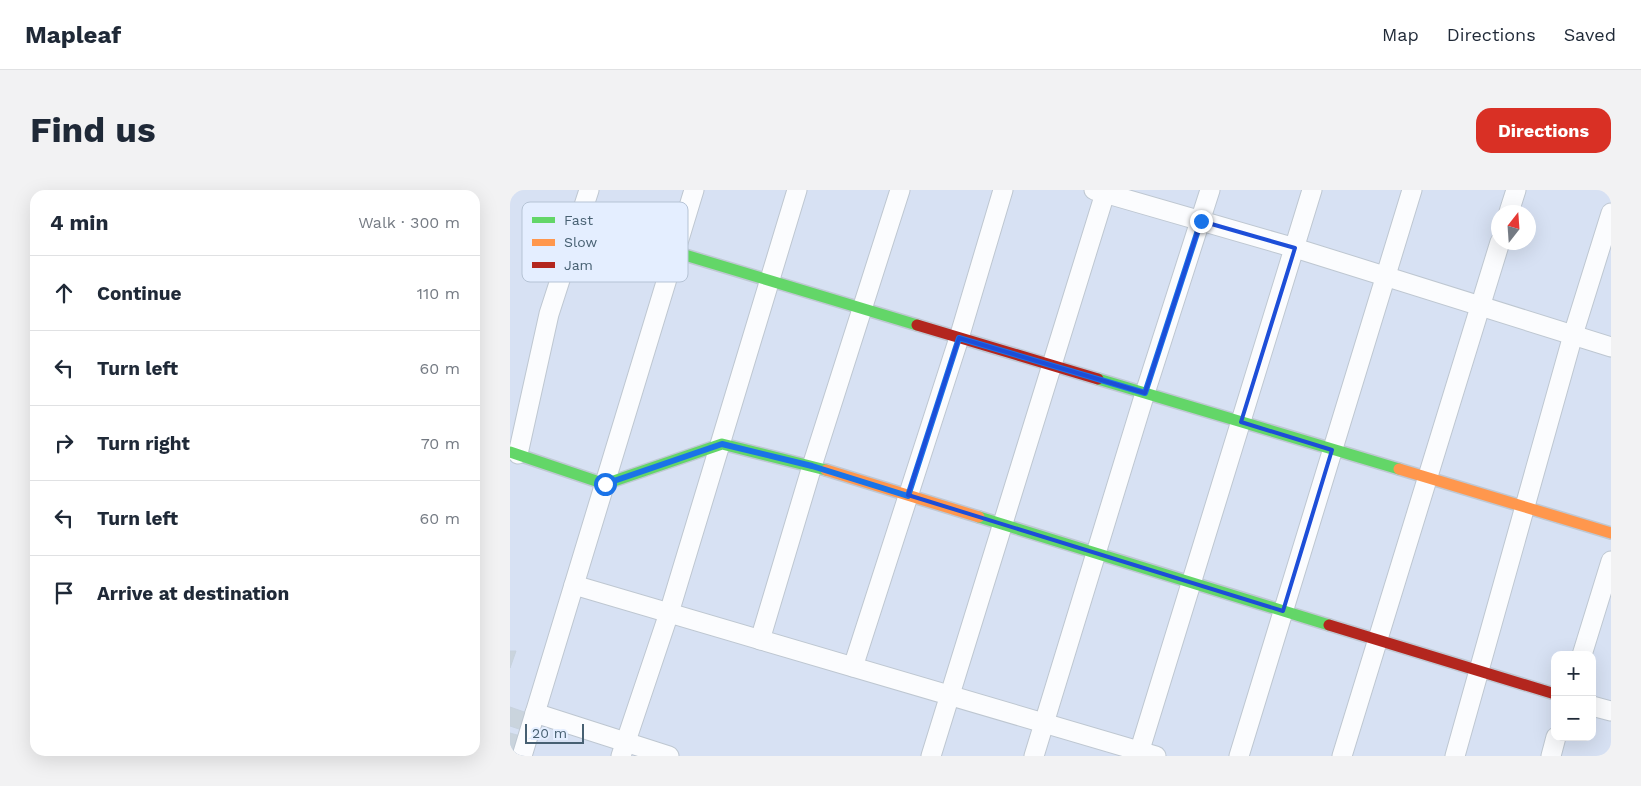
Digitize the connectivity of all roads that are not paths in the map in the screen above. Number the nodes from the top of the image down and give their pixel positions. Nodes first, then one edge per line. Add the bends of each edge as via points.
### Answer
1 (589, 190) edge
2 (694, 190) edge
3 (797, 190) edge
4 (900, 190) edge
5 (1003, 190) edge
6 (1210, 190) edge
7 (1312, 190) edge
8 (1412, 190) edge
9 (1516, 190) edge
10 (1101, 191) edge
11 (585, 202) edge
12 (1511, 205) edge
13 (688, 210) edge
14 (1611, 213) edge
15 (1201, 221) junction
16 (1294, 248) junction
17 (1498, 250) edge
18 (688, 256) edge
19 (1385, 277) junction
20 (770, 281) junction
21 (559, 282) edge
22 (666, 282) edge
23 (1480, 306) junction
24 (862, 309) junction
25 (1573, 335) junction
26 (959, 338) junction
27 (1611, 347) edge
28 (1052, 366) junction
29 (1145, 393) junction
30 (1241, 422) junction
31 (720, 445) junction
32 (1332, 450) junction
33 (514, 453) edge
34 (812, 466) junction
35 (1428, 478) junction
36 (605, 484) junction
37 (908, 496) junction
38 (1524, 507) junction
39 (1003, 525) junction
40 (1611, 533) edge
41 (1096, 554) junction
42 (1611, 561) edge
43 (1191, 583) junction
44 (574, 585) junction
45 (1283, 611) junction
46 (669, 613) junction
47 (760, 640) junction
48 (1378, 640) junction
49 (1583, 651) edge
50 (854, 667) junction
51 (1478, 671) junction
52 (1551, 693) edge
53 (950, 695) junction
54 (1596, 707) edge
55 (1611, 711) edge
56 (535, 713) junction
57 (1044, 723) junction
58 (1555, 741) edge
59 (623, 749) edge
60 (1144, 754) edge
61 (522, 756) edge
62 (668, 756) edge
63 (930, 756) edge
64 (1034, 756) edge
65 (1239, 756) edge
66 (1342, 756) edge
67 (1455, 756) edge
68 (1551, 756) edge

1 - 11 street
2 - 13 street
3 - 20 street
4 - 24 street
5 - 26 street
6 - 15 street
7 - 16 street
8 - 19 street
9 - 12 street
10 - 15 street
10 - 28 street
14 - 25 street
15 - 16 street
15 - 29 street
16 - 19 street
16 - 30 street
17 - 23 street
18 - 20 street
19 - 23 street
19 - 32 street
20 - 24 street
20 - 31 street
21 - 33 street
22 - 36 street
23 - 25 street
23 - 35 street
24 - 26 street
24 - 34 street
25 - 27 street
25 - 38 street
26 - 28 street
26 - 37 street
28 - 29 street
28 - 39 street
29 - 30 street
29 - 41 street
30 - 32 street
30 - 43 street
31 - 34 street
31 - 36 street
31 - 46 street
32 - 35 street
32 - 45 street
33 - 36 street
34 - 37 street
34 - 47 street
35 - 38 street
35 - 48 street
36 - 44 street
37 - 39 street
37 - 50 street
38 - 40 street
38 - 51 street
39 - 41 street
39 - 53 street
41 - 43 street
41 - 57 street
42 - 49 street
43 - 45 street
43 - 60 street
44 - 46 street
44 - 56 street
45 - 48 street
45 - 65 street
46 - 47 street
46 - 59 street
47 - 50 street
48 - 51 street
48 - 66 street
50 - 53 street
51 - 52 street
51 - 67 street
53 - 57 street
53 - 63 street
54 - 55 street
56 - 59 street
56 - 61 street
57 - 60 street
57 - 64 street
58 - 68 street
59 - 62 street

